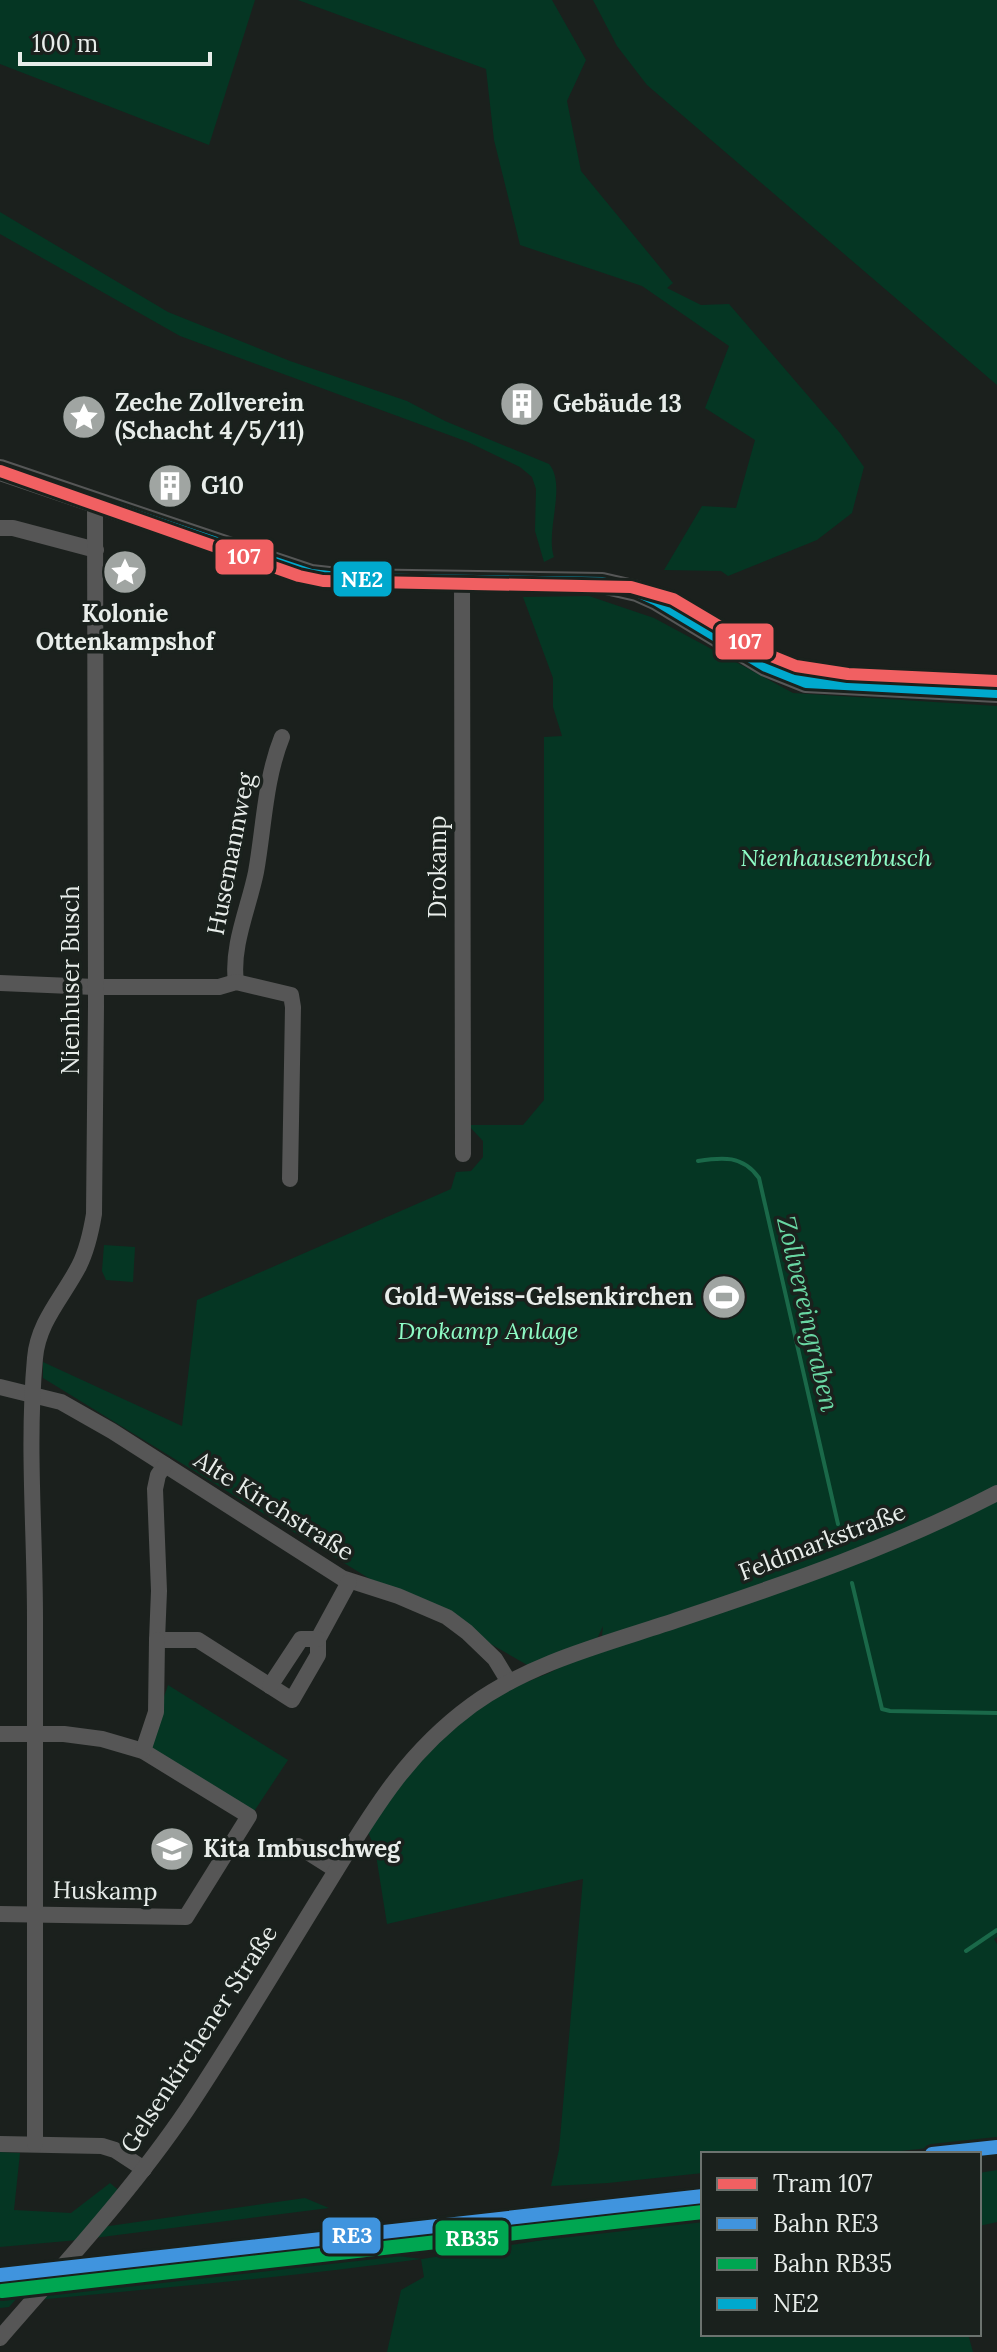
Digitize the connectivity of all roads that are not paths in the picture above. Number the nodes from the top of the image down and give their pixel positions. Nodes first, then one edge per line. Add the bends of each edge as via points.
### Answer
1 (0, 470) edge
2 (95, 501) junction
3 (0, 528) edge
4 (96, 550) junction
5 (462, 581) junction
6 (997, 692) edge
7 (282, 737) dead end
8 (236, 982) junction
9 (0, 983) edge
10 (95, 987) junction
11 (463, 1154) dead end
12 (290, 1179) dead end
13 (0, 1387) edge
14 (33, 1395) junction
15 (165, 1465) junction
16 (997, 1493) edge
17 (349, 1582) junction
18 (659, 1626) joint
19 (318, 1639) junction
20 (157, 1640) junction
21 (509, 1682) junction
22 (270, 1686) junction
23 (33, 1733) junction
24 (0, 1734) edge
25 (143, 1751) junction
26 (298, 1846) dead end
27 (336, 1870) junction
28 (0, 1914) edge
29 (34, 1914) junction
30 (0, 2144) edge
31 (35, 2144) junction
32 (144, 2169) junction
33 (0, 2338) edge

1 - 2 main road
2 - 4 street, Nienhuser Busch
2 - 5 main road via 311,575
3 - 4 street
4 - 10 street, Nienhuser Busch
5 - 6 main road via 602,583 637,591 766,666 806,682
5 - 11 street, Drokamp
7 - 8 street, Husemannweg via 272,763 256,873 235,961
8 - 10 street via 219,987
8 - 12 street via 286,992 293,1000
9 - 10 street
10 - 14 street, Nienhuser Busch via 92,1228 78,1267 39,1337
13 - 14 street, Alte Kirchstraße
14 - 15 street, Alte Kirchstraße via 73,1408
14 - 23 street, Nienhuser Busch
15 - 17 street, Alte Kirchstraße
15 - 20 street via 155,1489
16 - 18 street, Feldmarkstraße via 891,1544
17 - 19 street
17 - 21 street, Alte Kirchstraße via 447,1617 495,1659
18 - 21 street, Gelsenkirchener Straße
19 - 22 street via 301,1639
19 - 22 street via 318,1655 292,1700
20 - 22 street via 198,1640
20 - 25 street via 156,1712
21 - 27 street, Gelsenkirchener Straße via 451,1721 407,1763
23 - 24 street
23 - 25 street via 102,1739
23 - 29 street, Nienhuser Busch
25 - 29 street, Huskamp via 249,1816 186,1917
26 - 27 street
27 - 32 street, Gelsenkirchener Straße
28 - 29 street, Huskamp
29 - 31 street, Nienhuser Busch
30 - 31 street
31 - 32 street via 102,2146
32 - 33 street, Gelsenkirchener Straße

